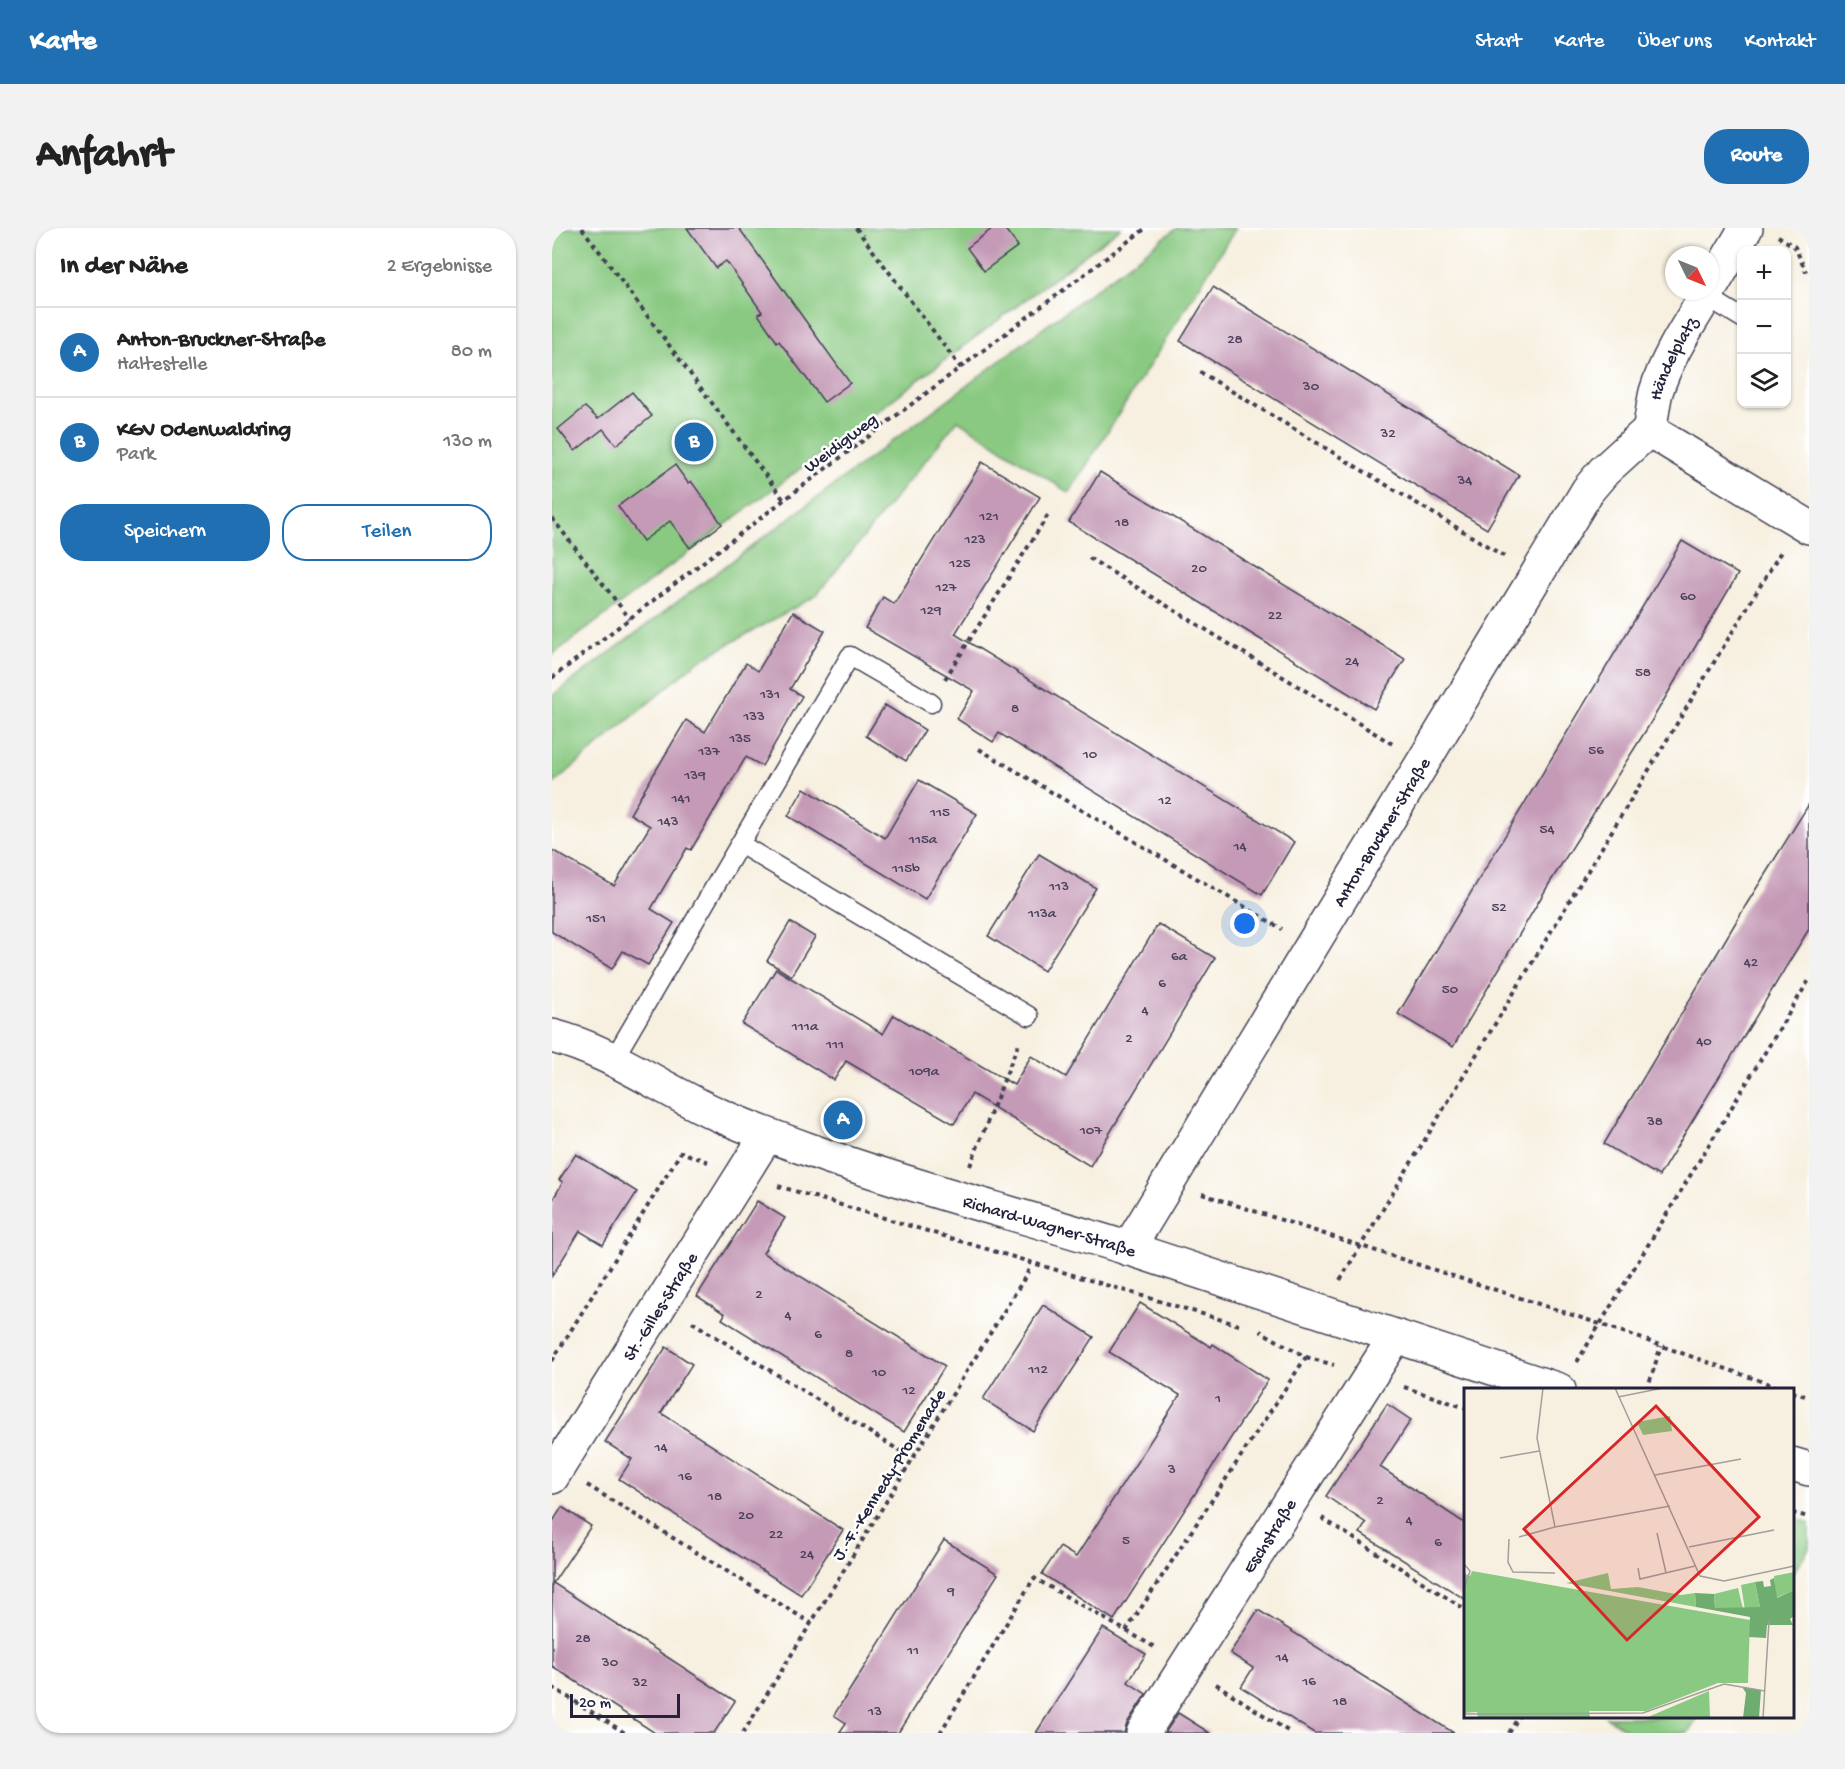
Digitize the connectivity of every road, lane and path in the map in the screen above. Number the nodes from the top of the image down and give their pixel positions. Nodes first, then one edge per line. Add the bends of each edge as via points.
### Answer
1 (582, 228) edge
2 (856, 228) edge
3 (1146, 228) edge
4 (1746, 228) edge
5 (1779, 237) dead end
6 (1806, 272) dead end
7 (1719, 273) edge
8 (1703, 300) edge
9 (1718, 300) edge
10 (1737, 314) edge
11 (961, 368) junction
12 (1200, 372) dead end
13 (1649, 430) junction
14 (784, 500) junction
15 (1048, 515) dead end
16 (552, 518) edge
17 (1804, 524) edge
18 (1089, 558) dead end
19 (1536, 575) junction
20 (630, 620) junction
21 (552, 678) edge
22 (931, 703) joint
23 (979, 749) dead end
24 (1422, 763) junction
25 (740, 844) junction
26 (1311, 946) junction
27 (1809, 980) edge
28 (1029, 1016) joint
29 (552, 1036) edge
30 (613, 1060) junction
31 (767, 1135) junction
32 (742, 1175) junction
33 (1167, 1183) junction
34 (957, 1198) junction
35 (1045, 1224) junction
36 (1360, 1247) junction
37 (1128, 1249) junction
38 (1031, 1263) junction
39 (661, 1303) junction
40 (1321, 1312) junction
41 (1600, 1324) junction
42 (1248, 1328) dead end
43 (1260, 1331) dead end
44 (1395, 1337) junction
45 (1661, 1346) junction
46 (552, 1361) edge
47 (1565, 1380) edge
48 (1647, 1388) edge
49 (1783, 1388) edge
50 (1794, 1393) edge
51 (1809, 1397) edge
52 (913, 1459) junction
53 (1794, 1465) edge
54 (1809, 1469) edge
55 (555, 1472) edge
56 (1292, 1499) junction
57 (1794, 1513) edge
58 (1809, 1517) edge
59 (1464, 1609) edge
60 (811, 1623) junction
61 (1126, 1631) junction
62 (1186, 1665) junction
63 (552, 1687) edge
64 (1518, 1718) edge
65 (625, 1733) edge
66 (743, 1733) edge
67 (940, 1733) edge
68 (1143, 1733) edge
69 (1291, 1733) edge
70 (1509, 1733) edge

1 - 14 path
2 - 11 path
3 - 11 path, Weidigweg
4 - 7 street, Händelplatz
5 - 6 path via 1796,247
8 - 13 street, Händelplatz via 1666,368 1656,392
9 - 10 lane
11 - 14 path, Weidigweg
12 - 19 path
13 - 17 street
13 - 19 street, Anton-Bruckner-Straße via 1588,490
14 - 20 path, Weidigweg
15 - 22 path
16 - 20 path
17 - 36 path
18 - 24 path
19 - 24 street, Anton-Bruckner-Straße
20 - 21 path, Weidigweg
22 - 25 lane via 850,656
23 - 26 path
24 - 26 street, Anton-Bruckner-Straße
25 - 28 lane
25 - 30 lane
26 - 33 street, Anton-Bruckner-Straße
27 - 41 path
28 - 34 path
29 - 30 street, Richard-Wagner-Straße
30 - 31 street, Richard-Wagner-Straße via 716,1114
31 - 32 street, St.-Gilles-Straße
31 - 34 street, Richard-Wagner-Straße
32 - 38 path
32 - 39 street, St.-Gilles-Straße
32 - 46 path via 681,1152
33 - 36 path
33 - 37 street, Anton-Bruckner-Straße
34 - 35 street, Richard-Wagner-Straße
35 - 37 street, Richard-Wagner-Straße
35 - 38 path, J.-F.-Kennedy-Promenade
36 - 40 path
36 - 41 path
37 - 40 street, Richard-Wagner-Straße
38 - 42 path
38 - 52 path, J.-F.-Kennedy-Promenade
39 - 52 path
39 - 55 street, St.-Gilles-Straße
40 - 44 street, Richard-Wagner-Straße
41 - 45 path
41 - 47 path
43 - 61 path via 1306,1357
44 - 47 street, Richard-Wagner-Straße
44 - 56 street, Eschstraße
45 - 48 path
45 - 49 path
50 - 51 path
52 - 60 path, J.-F.-Kennedy-Promenade
53 - 54 street
55 - 60 path
56 - 59 path
56 - 62 street, Eschstraße
57 - 58 path
60 - 66 path, J.-F.-Kennedy-Promenade
61 - 62 path
61 - 67 path via 1034,1578
62 - 68 street, Eschstraße
62 - 69 path
63 - 65 path
64 - 70 path

